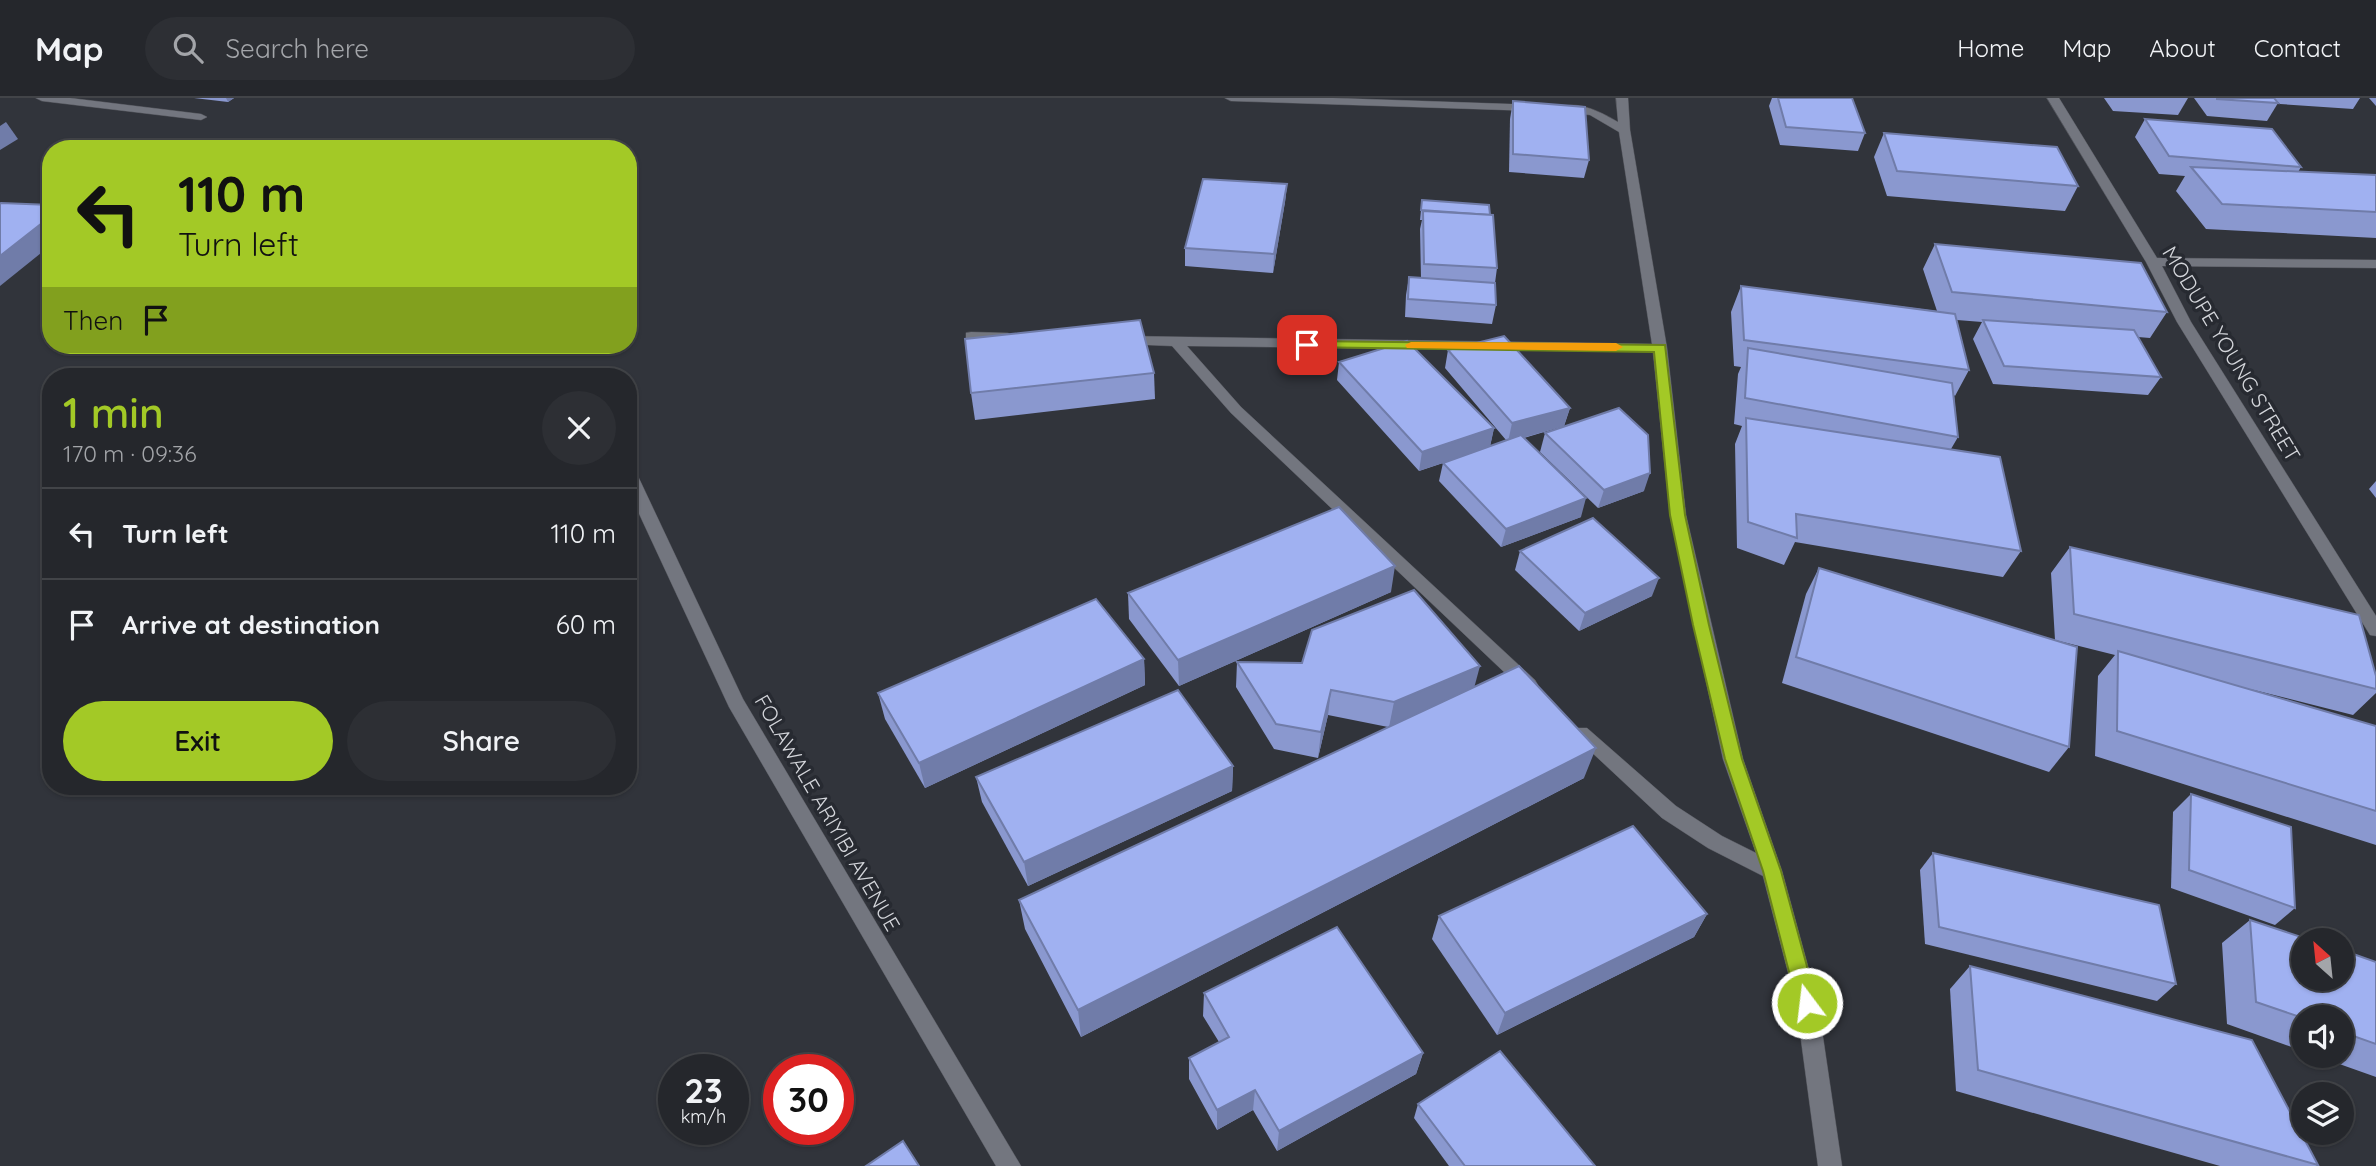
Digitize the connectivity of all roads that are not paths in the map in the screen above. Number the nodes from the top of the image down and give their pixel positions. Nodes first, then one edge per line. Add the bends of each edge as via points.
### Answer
1 (42, 98) edge
2 (1231, 98) edge
3 (1622, 98) edge
4 (2053, 98) edge
5 (201, 117) dead end
6 (1624, 130) junction
7 (2152, 262) junction
8 (2376, 264) edge
9 (971, 336) edge
10 (1026, 338) edge
11 (1108, 340) edge
12 (1176, 342) junction
13 (1660, 348) junction
14 (637, 491) edge
15 (2376, 629) edge
16 (1538, 694) edge
17 (1568, 722) edge
18 (1772, 871) junction
19 (1009, 1166) edge
20 (1830, 1166) edge

1 - 5 street
2 - 6 street via 1564,108 1593,112
3 - 6 street
4 - 7 street, MODUPE YOUNG STREET
6 - 13 street
7 - 8 street
7 - 15 street, MODUPE YOUNG STREET via 2184,322
9 - 10 street
11 - 12 street
12 - 13 street
12 - 16 street via 1236,410
13 - 18 street via 1678,515 1695,597 1733,759
14 - 19 street, FOLAWALE ARIYIBI AVENUE via 735,702
17 - 18 street via 1669,812
18 - 20 street via 1807,1003

